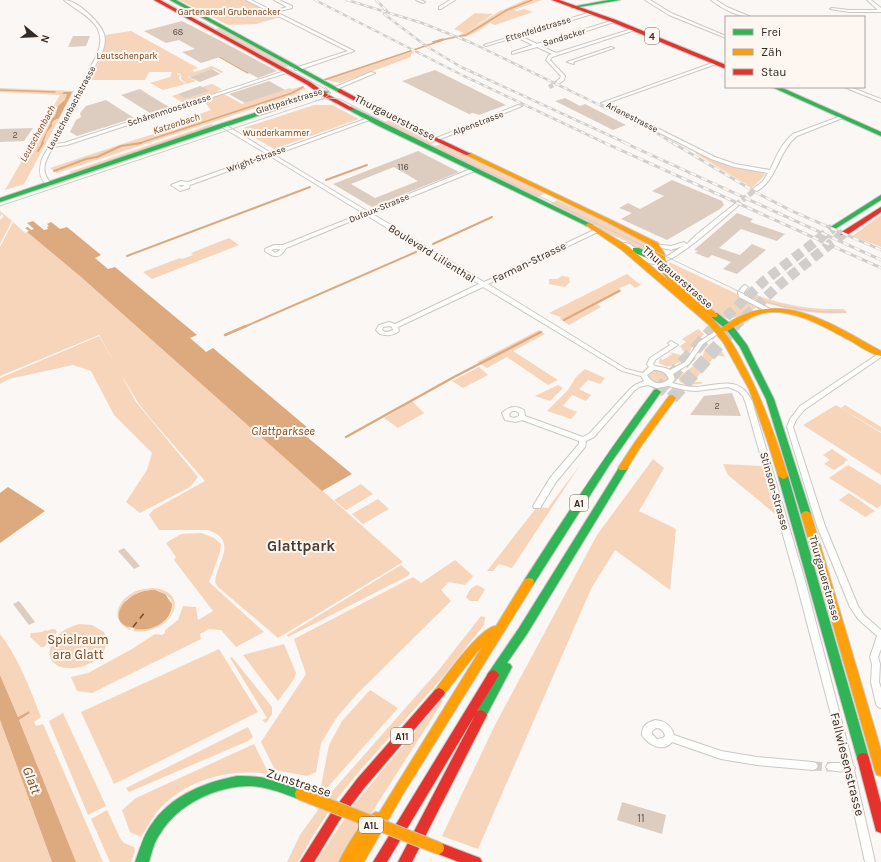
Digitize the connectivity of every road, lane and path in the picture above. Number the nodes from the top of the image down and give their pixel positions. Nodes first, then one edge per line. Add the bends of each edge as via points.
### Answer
1 (66, 0) edge
2 (156, 0) edge
3 (172, 0) edge
4 (248, 0) edge
5 (276, 0) edge
6 (418, 0) edge
7 (454, 0) edge
8 (554, 0) edge
9 (618, 0) edge
10 (647, 0) edge
11 (713, 0) edge
12 (869, 0) edge
13 (423, 2) dead end
14 (573, 7) junction
15 (440, 8) dead end
16 (832, 9) dead end
17 (881, 10) edge
18 (272, 12) junction
19 (590, 13) junction
20 (746, 16) edge
21 (615, 22) junction
22 (225, 28) junction
23 (634, 29) junction
24 (211, 30) junction
25 (516, 36) junction
26 (725, 37) edge
27 (584, 44) junction
28 (486, 45) dead end
29 (537, 46) junction
30 (612, 48) dead end
31 (601, 52) junction
32 (514, 53) dead end
33 (554, 53) junction
34 (570, 61) dead end
35 (722, 65) edge
36 (297, 69) junction
37 (287, 72) junction
38 (373, 73) dead end
39 (557, 83) dead end
40 (336, 88) junction
41 (777, 88) edge
42 (848, 88) edge
43 (320, 92) junction
44 (881, 101) edge
45 (520, 106) dead end
46 (843, 117) junction
47 (370, 119) junction
48 (395, 120) junction
49 (379, 124) junction
50 (222, 125) junction
51 (879, 132) edge
52 (436, 139) junction
53 (51, 146) junction
54 (270, 154) junction
55 (475, 169) junction
56 (771, 172) junction
57 (47, 183) junction
58 (188, 184) dead end
59 (755, 190) tunnel mouth
60 (0, 196) edge
61 (881, 197) edge
62 (564, 199) junction
63 (0, 200) edge
64 (547, 204) junction
65 (736, 205) tunnel mouth
66 (881, 208) edge
67 (367, 213) junction
68 (833, 228) tunnel mouth
69 (598, 230) junction
70 (844, 233) tunnel mouth
71 (698, 236) junction
72 (611, 238) junction
73 (655, 245) junction
74 (284, 247) dead end
75 (662, 258) junction
76 (483, 284) junction
77 (745, 287) dead end
78 (768, 310) junction
79 (395, 326) dead end
80 (729, 327) junction
81 (720, 331) junction
82 (671, 343) dead end
83 (881, 354) edge
84 (653, 368) junction
85 (670, 373) junction
86 (644, 375) junction
87 (649, 382) junction
88 (668, 384) junction
89 (657, 392) tunnel mouth
90 (672, 398) tunnel mouth
91 (522, 417) dead end
92 (583, 440) junction
93 (537, 506) dead end
94 (507, 618) junction
95 (523, 631) junction
96 (881, 636) edge
97 (879, 652) edge
98 (823, 667) joint
99 (881, 704) edge
100 (669, 737) dead end
101 (813, 766) tunnel mouth
102 (831, 767) tunnel mouth
103 (850, 768) junction
104 (881, 771) edge
105 (399, 790) junction
106 (881, 827) edge
107 (142, 862) edge
108 (307, 862) edge
109 (346, 862) edge
110 (357, 862) edge
111 (380, 862) edge
112 (405, 862) edge
113 (475, 862) edge
114 (870, 862) edge

1 - 53 street, Leutschenbachstrasse via 97,23 103,43
2 - 24 main road, Thurgauerstrasse
3 - 22 main road, Thurgauerstrasse
4 - 18 street
5 - 18 street via 291,7
6 - 13 street
7 - 15 street
8 - 14 main road, 4
9 - 14 main road
10 - 26 street via 670,14
11 - 20 street
12 - 17 street
14 - 19 main road, 4
16 - 17 street
18 - 36 street via 352,51
19 - 21 main road, 4
19 - 25 street, Ettenfeldstrasse
21 - 23 main road, 4
21 - 29 street, Sandacker
22 - 24 main road via 217,27
22 - 36 main road, Thurgauerstrasse
23 - 27 street
23 - 35 main road, 4
24 - 37 main road, Thurgauerstrasse
25 - 28 street, Ettenfeldstrasse
25 - 29 street
27 - 31 street
27 - 33 street
29 - 32 street, Sandacker
29 - 33 street
30 - 31 street
31 - 34 street
33 - 39 street via 548,60 563,76
35 - 56 street, Arianestrasse via 603,104 713,158
36 - 40 main road, Thurgauerstrasse
37 - 43 main road, Thurgauerstrasse
37 - 53 street, Schärenmoosstrasse via 65,144
38 - 40 street
40 - 43 main road, Glattparkstrasse
40 - 48 main road, Thurgauerstrasse
41 - 46 main road
42 - 44 street
43 - 47 main road, Thurgauerstrasse
43 - 50 main road, Glattparkstrasse
45 - 52 street, Alpenstrasse
46 - 51 main road
46 - 56 street via 795,135 784,144
47 - 49 main road, Thurgauerstrasse
47 - 54 street, Wright-Strasse
48 - 49 main road via 385,119
48 - 52 main road, Thurgauerstrasse
49 - 55 main road, Thurgauerstrasse
50 - 54 street, Boulevard Lilienthal
50 - 57 main road, Glattparkstrasse via 82,172 58,177
52 - 62 main road, Thurgauerstrasse
53 - 57 street, Leutschenbachstrasse via 42,165 42,177
54 - 58 street, Wright-Strasse
54 - 67 street, Boulevard Lilienthal
55 - 64 main road, Thurgauerstrasse
55 - 67 street, Dufaux-Strasse
56 - 59 street
57 - 60 main road, Glattparkstrasse
57 - 63 main road, Glattparkstrasse
61 - 68 main road
62 - 64 main road via 550,199
62 - 73 main road, Thurgauerstrasse
64 - 69 main road, Thurgauerstrasse
65 - 71 street
66 - 70 main road
67 - 74 street, Dufaux-Strasse
67 - 76 street, Boulevard Lilienthal
69 - 72 main road, Thurgauerstrasse
69 - 76 street, Farman-Strasse
71 - 73 street via 677,247
71 - 75 street via 689,245
72 - 75 main road via 649,258
72 - 81 main road, Thurgauerstrasse via 638,258
73 - 75 main road, Thurgauerstrasse
75 - 80 main road, Thurgauerstrasse via 665,272 670,278
76 - 79 street, Farman-Strasse
76 - 86 street, Boulevard Lilienthal via 624,370
77 - 78 street via 741,292 742,296
78 - 80 main road
78 - 83 main road via 805,318
80 - 81 main road
80 - 104 main road, Thurgauerstrasse via 750,358 772,405
81 - 85 street via 701,343 687,363
81 - 106 main road, Thurgauerstrasse via 744,371 761,408 774,446
82 - 84 street via 675,345 652,359 650,364
83 - 96 street via 802,408 792,419 790,427 821,526 854,607 865,622
84 - 85 street
84 - 86 street
85 - 88 street via 672,379
86 - 87 street
87 - 88 street via 658,385
87 - 92 street via 632,390 592,435
88 - 98 street, Stinson-Strasse via 689,389 733,386 747,397 785,524
89 - 94 main road, A1 via 606,462
90 - 95 main road, A1 via 606,494
91 - 92 street
92 - 93 street via 582,445 553,480
94 - 105 main road, A1
94 - 108 main road, A11 via 473,649 361,783 335,817
95 - 111 main road, A1 via 498,666
95 - 112 main road
96 - 97 street
97 - 99 street via 874,657 875,682
98 - 103 street, Fallwiesenstrasse
100 - 101 street via 721,755
102 - 103 street
103 - 114 street, Fallwiesenstrasse
105 - 109 main road, A1L via 365,831
105 - 110 main road, A1
107 - 113 main road, Zunstrasse, bridge via 151,838 166,817 189,798 208,788 251,781 300,794

